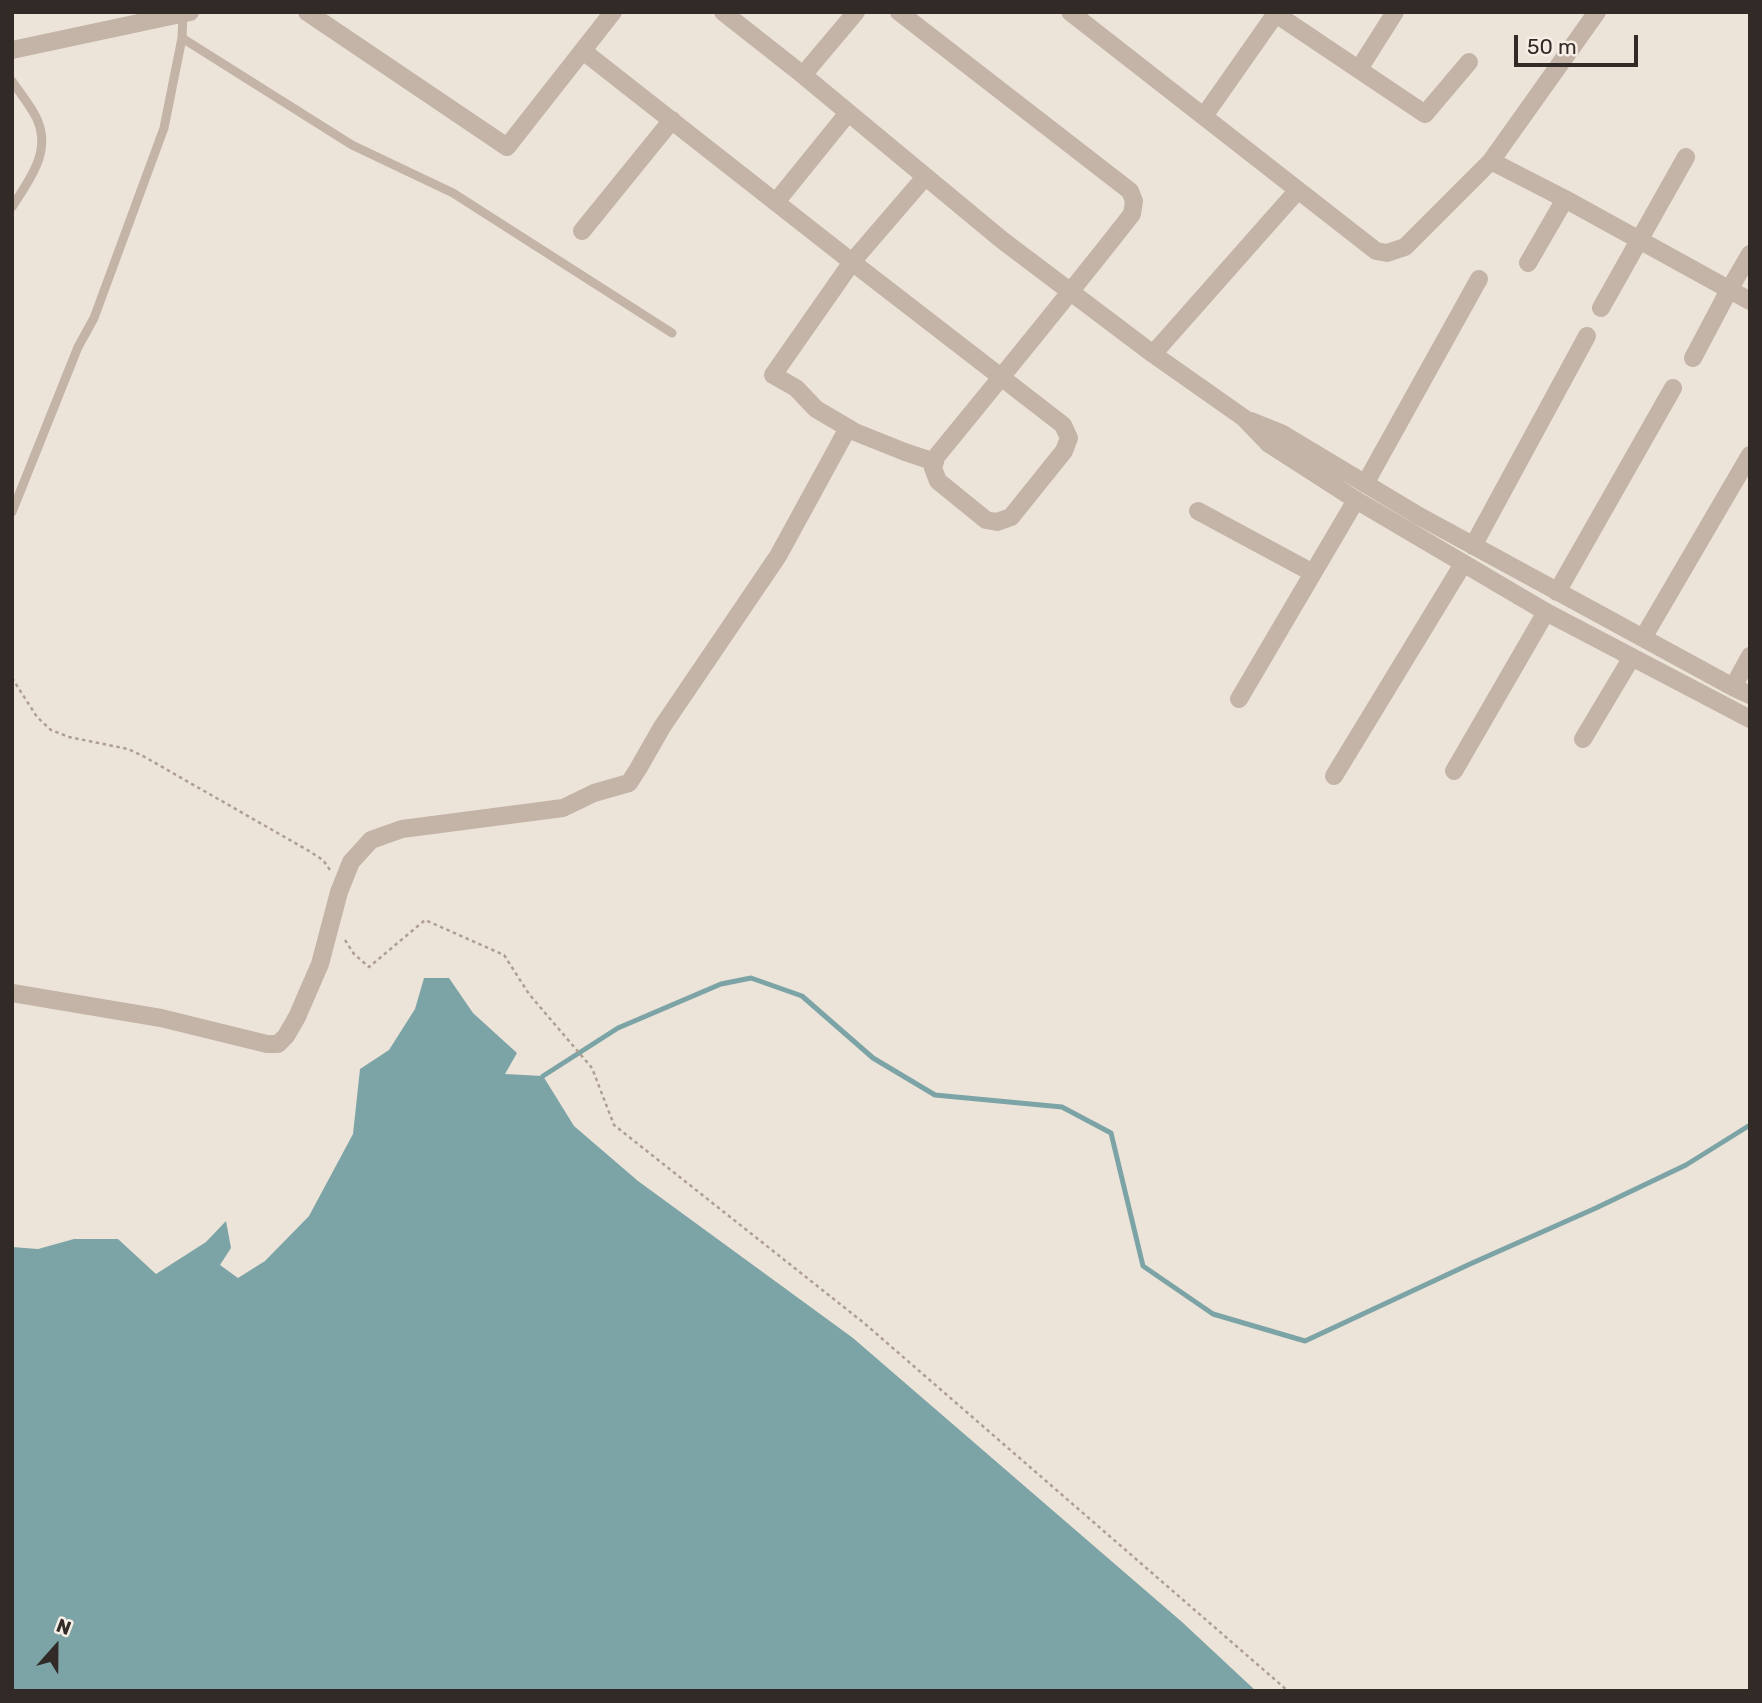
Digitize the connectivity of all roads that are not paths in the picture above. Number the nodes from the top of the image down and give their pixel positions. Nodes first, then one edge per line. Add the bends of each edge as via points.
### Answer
1 (307, 12) edge
2 (613, 12) edge
3 (723, 12) edge
4 (856, 12) edge
5 (899, 12) edge
6 (1070, 12) edge
7 (1395, 12) edge
8 (1597, 12) edge
9 (187, 13) edge
10 (1275, 13) edge
11 (182, 38) junction
12 (12, 50) edge
13 (583, 51) junction
14 (1469, 62) dead end
15 (1359, 69) junction
16 (803, 75) junction
17 (12, 81) edge
18 (848, 113) junction
19 (1204, 116) junction
20 (671, 120) junction
21 (1686, 158) dead end
22 (1491, 161) junction
23 (925, 177) junction
24 (1298, 190) junction
25 (1565, 199) junction
26 (776, 202) junction
27 (12, 207) edge
28 (582, 231) dead end
29 (1639, 241) junction
30 (1750, 254) edge
31 (852, 262) junction
32 (1528, 263) dead end
33 (1479, 279) dead end
34 (1729, 290) junction
35 (1071, 292) junction
36 (1750, 301) edge
37 (1601, 308) dead end
38 (672, 333) dead end
39 (1587, 336) dead end
40 (1153, 354) junction
41 (1693, 358) dead end
42 (1001, 378) junction
43 (1673, 388) dead end
44 (1244, 418) junction
45 (848, 428) junction
46 (1750, 455) edge
47 (934, 462) junction
48 (1365, 484) junction
49 (1356, 500) junction
50 (1198, 511) dead end
51 (12, 512) edge
52 (1419, 516) junction
53 (1409, 532) junction
54 (1474, 546) junction
55 (1463, 564) junction
56 (1313, 573) junction
57 (1557, 592) junction
58 (1546, 612) junction
59 (1603, 616) junction
60 (1592, 636) junction
61 (1643, 638) junction
62 (1750, 656) edge
63 (1632, 657) junction
64 (1733, 687) junction
65 (1750, 695) edge
66 (1238, 699) dead end
67 (1750, 719) edge
68 (1583, 739) dead end
69 (1454, 771) dead end
70 (1334, 776) dead end
71 (12, 993) edge

1 - 13 street via 507,147
2 - 13 street
3 - 16 street
4 - 16 street
5 - 35 street via 1130,191 1132,214
6 - 19 street
7 - 15 street
8 - 22 street
9 - 11 lane
9 - 12 street
10 - 15 street
10 - 19 street
11 - 38 lane via 352,145 453,193
11 - 51 lane via 164,128 94,318
13 - 20 street
14 - 15 street via 1425,114
16 - 18 street
17 - 27 lane via 42,132 36,171
18 - 23 street
18 - 26 street
19 - 24 street
20 - 26 street
20 - 28 street
21 - 29 street
22 - 24 street via 1405,247 1387,253 1376,251
22 - 25 street
23 - 31 street
23 - 35 street
24 - 40 street
25 - 29 street
25 - 32 street
26 - 31 street
29 - 34 street
29 - 37 street
30 - 34 street
31 - 42 street
31 - 45 street via 773,375
33 - 48 street
34 - 36 street
34 - 41 street
35 - 40 street
35 - 42 street
39 - 54 street
40 - 44 street
42 - 47 street
42 - 47 street via 1063,425 1069,438 1057,460 1011,517 998,522 986,520 938,481
43 - 57 street
44 - 48 street via 1281,433
44 - 49 street via 1269,444
45 - 47 street
45 - 71 street via 778,556 629,783 563,808 402,829 371,840 351,862 320,964 297,1017 278,1044 161,1018
46 - 61 street
48 - 52 street
49 - 53 street
49 - 56 street
50 - 56 street
52 - 53 street
52 - 54 street
53 - 55 street
54 - 57 street
55 - 58 street
55 - 70 street
56 - 66 street
57 - 59 street
58 - 60 street
58 - 69 street
59 - 60 street
59 - 61 street
60 - 63 street
61 - 64 street
62 - 64 street
63 - 67 street
63 - 68 street
64 - 65 street

